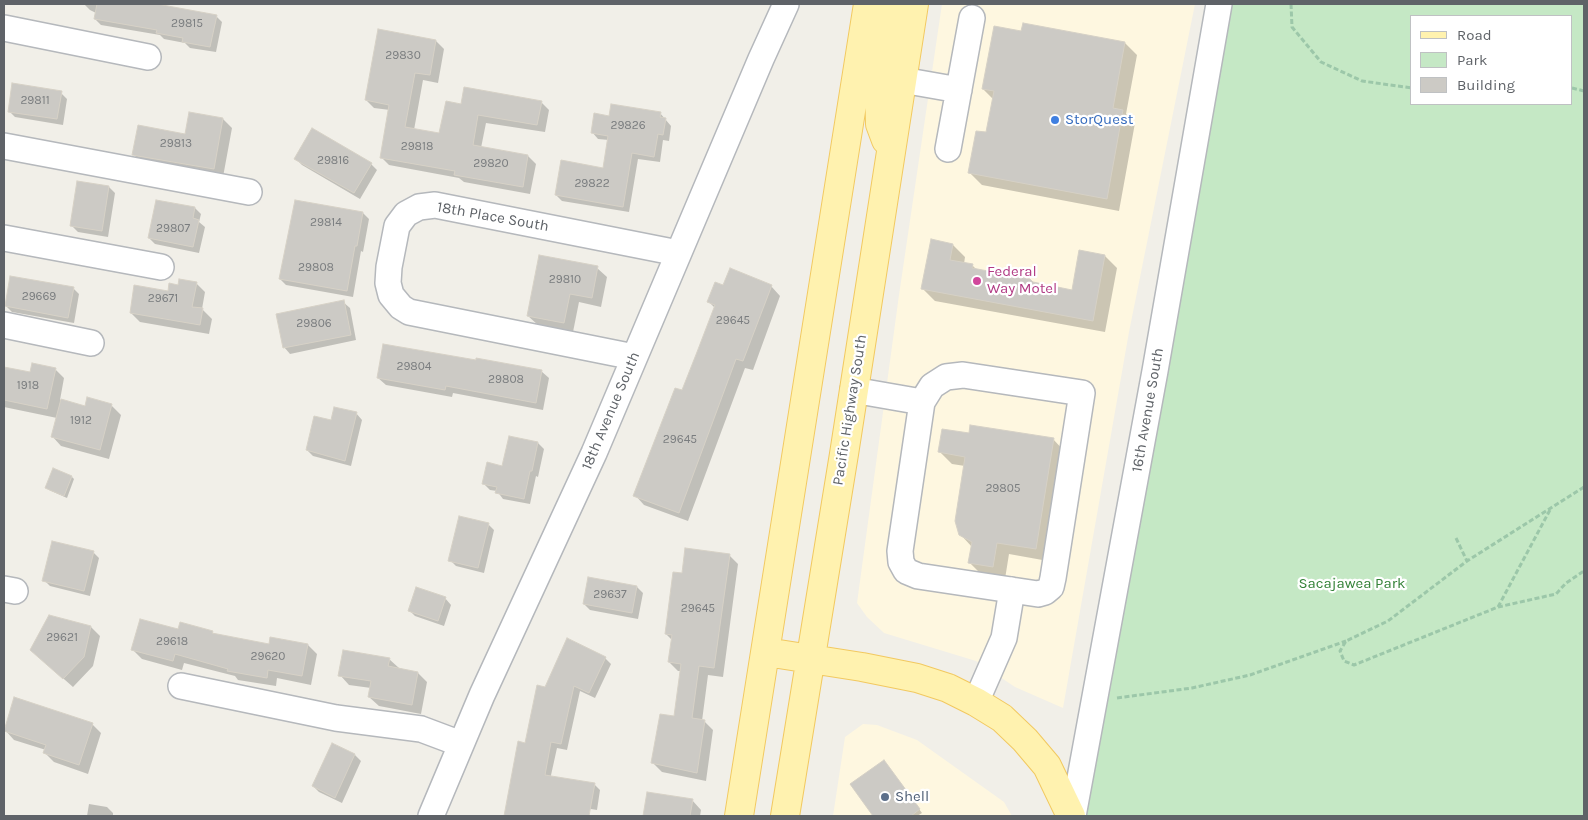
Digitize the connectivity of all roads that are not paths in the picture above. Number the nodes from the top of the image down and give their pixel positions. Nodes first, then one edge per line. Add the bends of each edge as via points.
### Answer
1 (786, 4) edge
2 (868, 4) edge
3 (890, 4) edge
4 (914, 4) edge
5 (1219, 4) edge
6 (972, 18) dead end
7 (4, 28) edge
8 (148, 57) dead end
9 (902, 80) junction
10 (958, 90) junction
11 (4, 146) edge
12 (948, 149) dead end
13 (891, 151) junction
14 (249, 192) dead end
15 (4, 238) edge
16 (678, 253) junction
17 (161, 267) dead end
18 (4, 325) edge
19 (91, 343) dead end
20 (634, 357) junction
21 (853, 390) junction
22 (922, 402) junction
23 (1012, 590) junction
24 (766, 652) junction
25 (811, 660) junction
26 (181, 686) dead end
27 (976, 702) junction
28 (461, 744) junction
29 (431, 816) edge
30 (739, 816) edge
31 (785, 816) edge
32 (1072, 816) edge

1 - 16 street, 18th Avenue South
2 - 24 main road
3 - 13 main road via 878,97 880,124
4 - 9 main road, Pacific Highway South
5 - 32 street, 16th Avenue South
6 - 10 street
7 - 8 street
9 - 10 street
9 - 13 main road, Pacific Highway South
10 - 12 street
11 - 14 street
13 - 21 main road, Pacific Highway South
15 - 17 street
16 - 20 street, 18th Avenue South
16 - 20 street, 18th Place South via 435,205 419,207 406,214 397,226 388,283 391,295 409,312
18 - 19 street
20 - 28 street, 18th Avenue South via 594,453
21 - 22 street
21 - 25 main road, Pacific Highway South
22 - 23 street via 901,562 906,571 918,576
22 - 23 street via 932,386 946,377 963,375 1082,393 1051,587 1038,594
23 - 27 street via 1004,638
24 - 25 main road
24 - 30 main road
25 - 27 main road via 917,678
25 - 31 main road, Pacific Highway South
26 - 28 street via 336,718 421,729
27 - 32 main road via 1002,718 1047,766
28 - 29 street, 18th Avenue South

